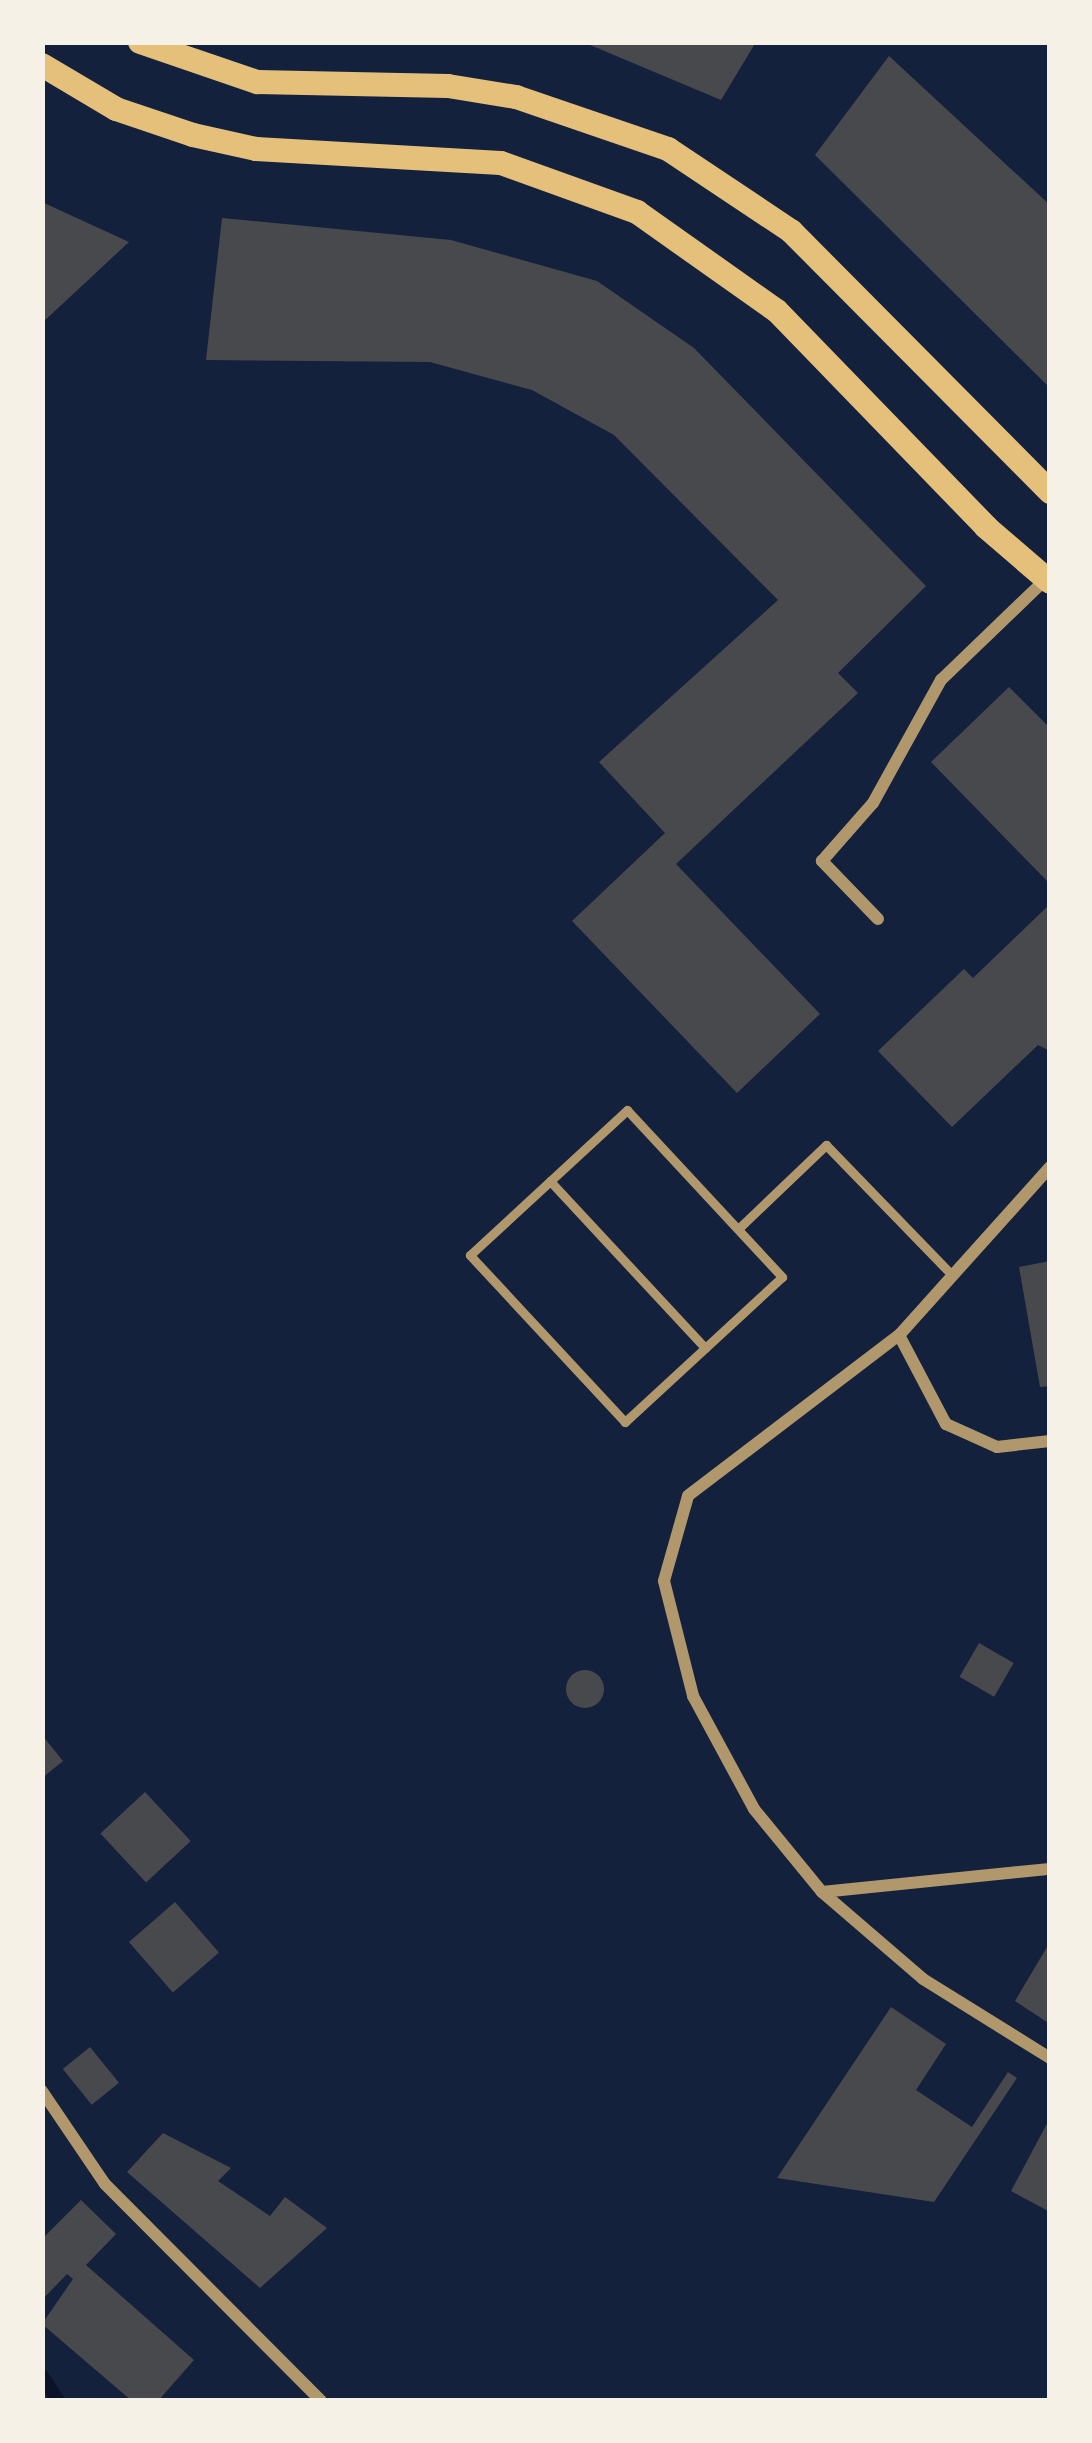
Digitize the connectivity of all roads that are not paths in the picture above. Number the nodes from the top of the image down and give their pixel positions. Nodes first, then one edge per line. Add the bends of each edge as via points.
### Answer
1 (140, 42) edge
2 (42, 65) edge
3 (1050, 492) edge
4 (1048, 580) edge
5 (878, 919) dead end
6 (1048, 1172) edge
7 (550, 1181) junction
8 (738, 1229) junction
9 (953, 1276) junction
10 (899, 1335) junction
11 (705, 1348) junction
12 (1050, 1442) edge
13 (1050, 1869) edge
14 (822, 1892) junction
15 (1050, 2058) edge
16 (42, 2091) edge
17 (321, 2401) edge

1 - 3 main road via 257,82 448,86 516,97 668,149 791,231
2 - 4 main road via 116,109 193,135 256,149 501,163 637,212 777,311
4 - 5 street via 941,680 873,803 822,861
6 - 9 street
7 - 8 lane via 627,1110
7 - 11 lane
7 - 11 lane via 470,1255 625,1422
8 - 9 lane via 826,1144
8 - 11 lane via 782,1277
9 - 10 street
10 - 12 street via 946,1424 997,1447
10 - 14 street via 688,1496 664,1582 693,1696 754,1809
13 - 14 street
14 - 15 street via 923,1979
16 - 17 street via 105,2184

